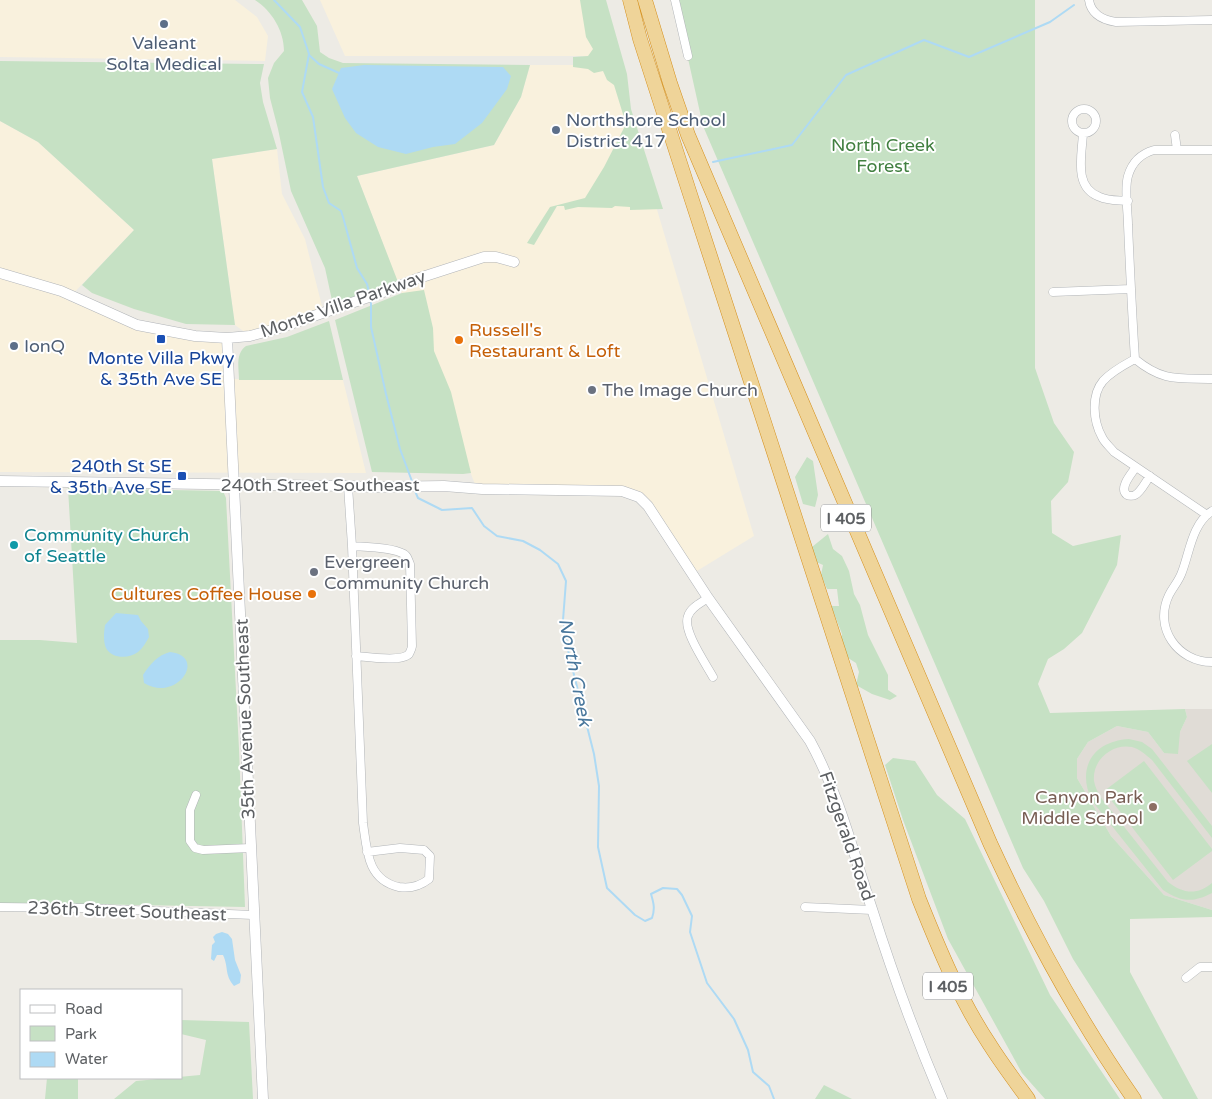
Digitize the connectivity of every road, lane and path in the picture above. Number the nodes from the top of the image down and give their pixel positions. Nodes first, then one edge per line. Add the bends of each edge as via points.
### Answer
1 (622, 0) edge
2 (630, 0) edge
3 (640, 0) edge
4 (645, 0) edge
5 (675, 0) edge
6 (1089, 2) edge
7 (1212, 20) edge
8 (688, 56) dead end
9 (1083, 133) dead end
10 (1175, 135) dead end
11 (1177, 150) junction
12 (1212, 150) edge
13 (1128, 201) junction
14 (514, 262) dead end
15 (0, 273) edge
16 (1131, 289) junction
17 (1053, 292) dead end
18 (727, 317) junction
19 (227, 338) junction
20 (1135, 359) junction
21 (1212, 379) edge
22 (1136, 467) junction
23 (1150, 476) junction
24 (0, 481) edge
25 (235, 485) junction
26 (348, 486) junction
27 (639, 497) joint
28 (1210, 513) edge
29 (352, 546) junction
30 (708, 598) junction
31 (356, 656) junction
32 (1212, 662) edge
33 (713, 677) dead end
34 (196, 795) dead end
35 (250, 848) junction
36 (367, 852) junction
37 (904, 867) junction
38 (0, 907) edge
39 (805, 907) dead end
40 (872, 910) junction
41 (253, 915) junction
42 (1212, 967) edge
43 (1186, 978) dead end
44 (1084, 1021) junction
45 (263, 1099) edge
46 (942, 1099) edge
47 (1018, 1099) edge
48 (1028, 1099) edge
49 (1134, 1099) edge

1 - 18 highway, I 405 via 647,87
2 - 18 highway, I 405
3 - 44 highway, I 405 via 682,132 981,836 1056,984 1070,1008
4 - 44 highway, I 405 via 688,135 990,843 1039,943
5 - 8 street
6 - 7 street via 1098,15 1116,22
9 - 13 street via 1082,181 1098,197
10 - 11 street
11 - 12 street
11 - 13 street via 1154,150 1137,159 1127,178
13 - 16 street
14 - 19 street, Monte Villa Parkway via 484,257 276,330
15 - 19 street, Monte Villa Parkway via 61,291 137,325 195,336
16 - 17 street
16 - 20 street
18 - 37 highway, I 405
19 - 25 street, 35th Avenue Southeast
20 - 21 street via 1158,375
20 - 22 street via 1103,381 1096,395 1095,409 1102,438 1114,452
22 - 23 street
22 - 23 street via 1124,485 1127,494 1137,494
23 - 28 street
24 - 25 street, 240th Street Southeast
25 - 26 street, 240th Street Southeast
25 - 35 street, 35th Avenue Southeast
26 - 27 street, 240th Street Southeast via 622,490
26 - 29 street
27 - 30 street, Fitzgerald Road
28 - 32 street via 1190,545 1182,574 1168,596 1163,614 1170,640 1180,652 1193,660
29 - 31 street
29 - 31 street via 404,553 410,564 410,653 392,658
30 - 33 street via 693,608 686,622
30 - 40 street, Fitzgerald Road via 810,741 820,760 847,828
31 - 36 street
34 - 35 street via 190,810 190,840 195,848
35 - 41 street, 35th Avenue Southeast
36 - 36 street via 375,873 395,886 412,888 429,879 430,856 424,850 400,848
37 - 47 highway, I 405 via 926,940 942,975 984,1052
37 - 48 highway, I 405 via 955,982 990,1045
38 - 41 street, 236th Street Southeast
39 - 40 street
40 - 46 street, Fitzgerald Road
41 - 45 street, 35th Avenue Southeast
42 - 43 street via 1200,967
44 - 49 highway, I 405

